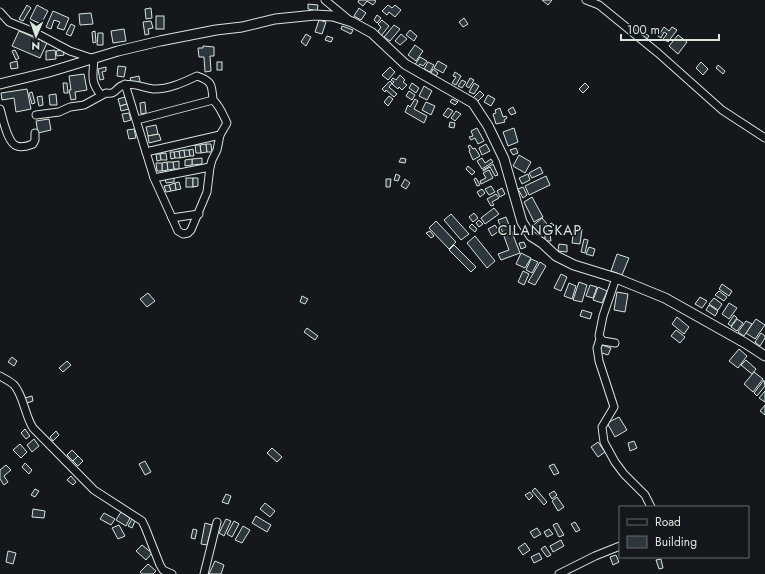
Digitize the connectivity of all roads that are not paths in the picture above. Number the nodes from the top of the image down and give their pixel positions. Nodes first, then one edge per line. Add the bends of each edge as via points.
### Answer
1 (326, 0) edge
2 (586, 0) edge
3 (0, 12) edge
4 (352, 22) junction
5 (94, 59) junction
6 (0, 84) edge
7 (125, 84) junction
8 (101, 95) junction
9 (213, 100) junction
10 (0, 109) edge
11 (36, 115) dead end
12 (137, 120) junction
13 (35, 133) dead end
14 (220, 135) junction
15 (765, 138) edge
16 (146, 152) junction
17 (210, 167) junction
18 (154, 178) junction
19 (199, 214) junction
20 (172, 218) junction
21 (616, 278) junction
22 (600, 339) junction
23 (615, 343) dead end
24 (765, 356) edge
25 (0, 376) edge
26 (651, 506) edge
27 (217, 522) dead end
28 (619, 546) edge
29 (172, 574) edge
30 (204, 574) edge
31 (559, 574) edge

1 - 4 street
2 - 15 street via 599,5 722,110
3 - 5 street via 9,22
4 - 5 main road via 333,16 315,15 275,19 160,41
4 - 21 main road via 372,33 406,64 473,103 504,159 522,222 531,236 556,256 574,265
5 - 6 main road
5 - 8 street via 92,78
7 - 8 street via 114,93
7 - 9 street via 156,89 180,84 197,76 210,82
7 - 12 street
8 - 11 street via 93,101 59,112
9 - 12 street
9 - 14 street via 227,123
10 - 13 street via 9,140 13,144 20,147 33,144
12 - 16 street
14 - 16 street
14 - 17 street
16 - 18 street
17 - 18 street
17 - 19 street via 207,192
18 - 20 street
19 - 20 street
19 - 20 street via 191,230 183,234 178,231
21 - 22 street via 603,316
21 - 24 main road via 665,298
22 - 23 street
22 - 26 street via 597,348 599,361 614,407 602,427 604,442 615,462 646,495
25 - 29 street via 18,390 33,428 94,490 142,522 160,565 163,570
27 - 30 street
28 - 31 street

